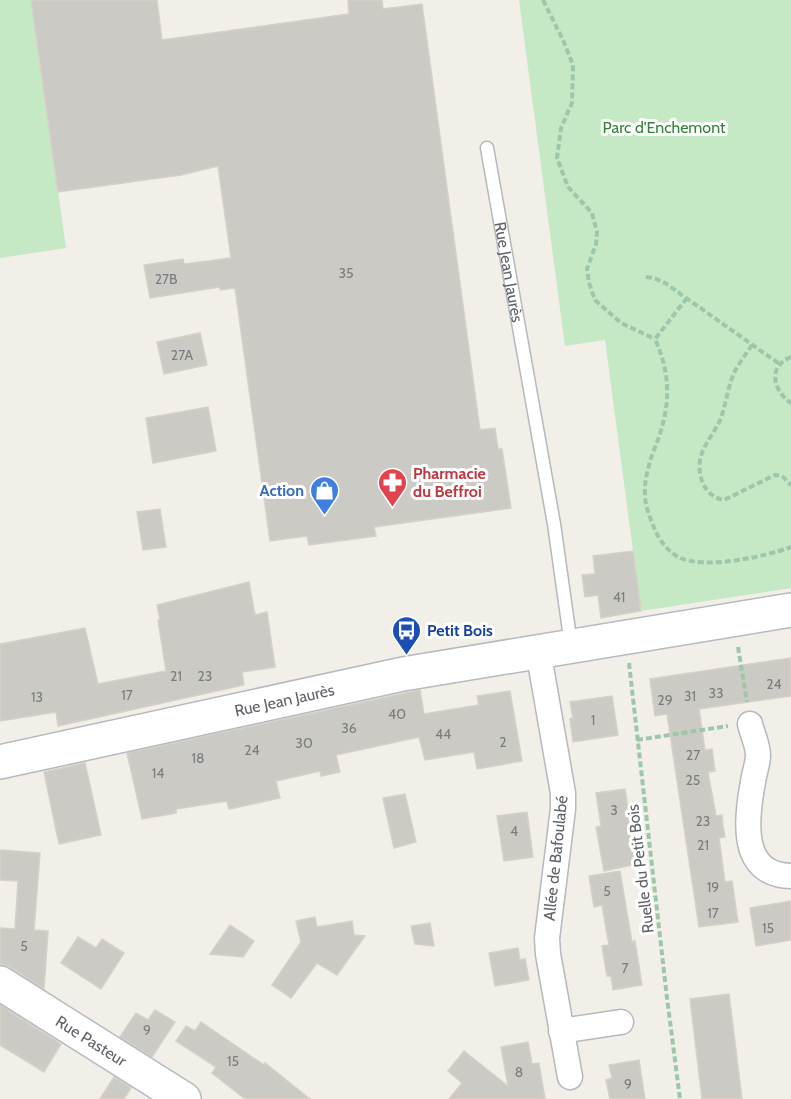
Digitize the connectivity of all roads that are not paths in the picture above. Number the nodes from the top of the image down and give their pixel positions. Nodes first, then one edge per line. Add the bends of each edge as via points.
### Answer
1 (487, 148) dead end
2 (791, 610) edge
3 (571, 645) junction
4 (538, 650) junction
5 (750, 722) road end
6 (0, 762) edge
7 (791, 876) edge
8 (0, 983) edge
9 (621, 1022) dead end
10 (561, 1031) junction
11 (570, 1077) dead end
12 (184, 1099) edge

1 - 3 lane, Rue Jean Jaurès via 554,524
2 - 3 main road, Rue Jean Jaurès
3 - 4 main road, Rue Jean Jaurès
4 - 6 main road, Rue Jean Jaurès via 321,691
4 - 10 street, Allée de Bafoulabé via 562,793 547,938
5 - 7 street via 758,754 748,816 750,845 758,863 767,871
8 - 12 main road, Rue Pasteur
9 - 10 street
10 - 11 street, Allée de Bafoulabé

